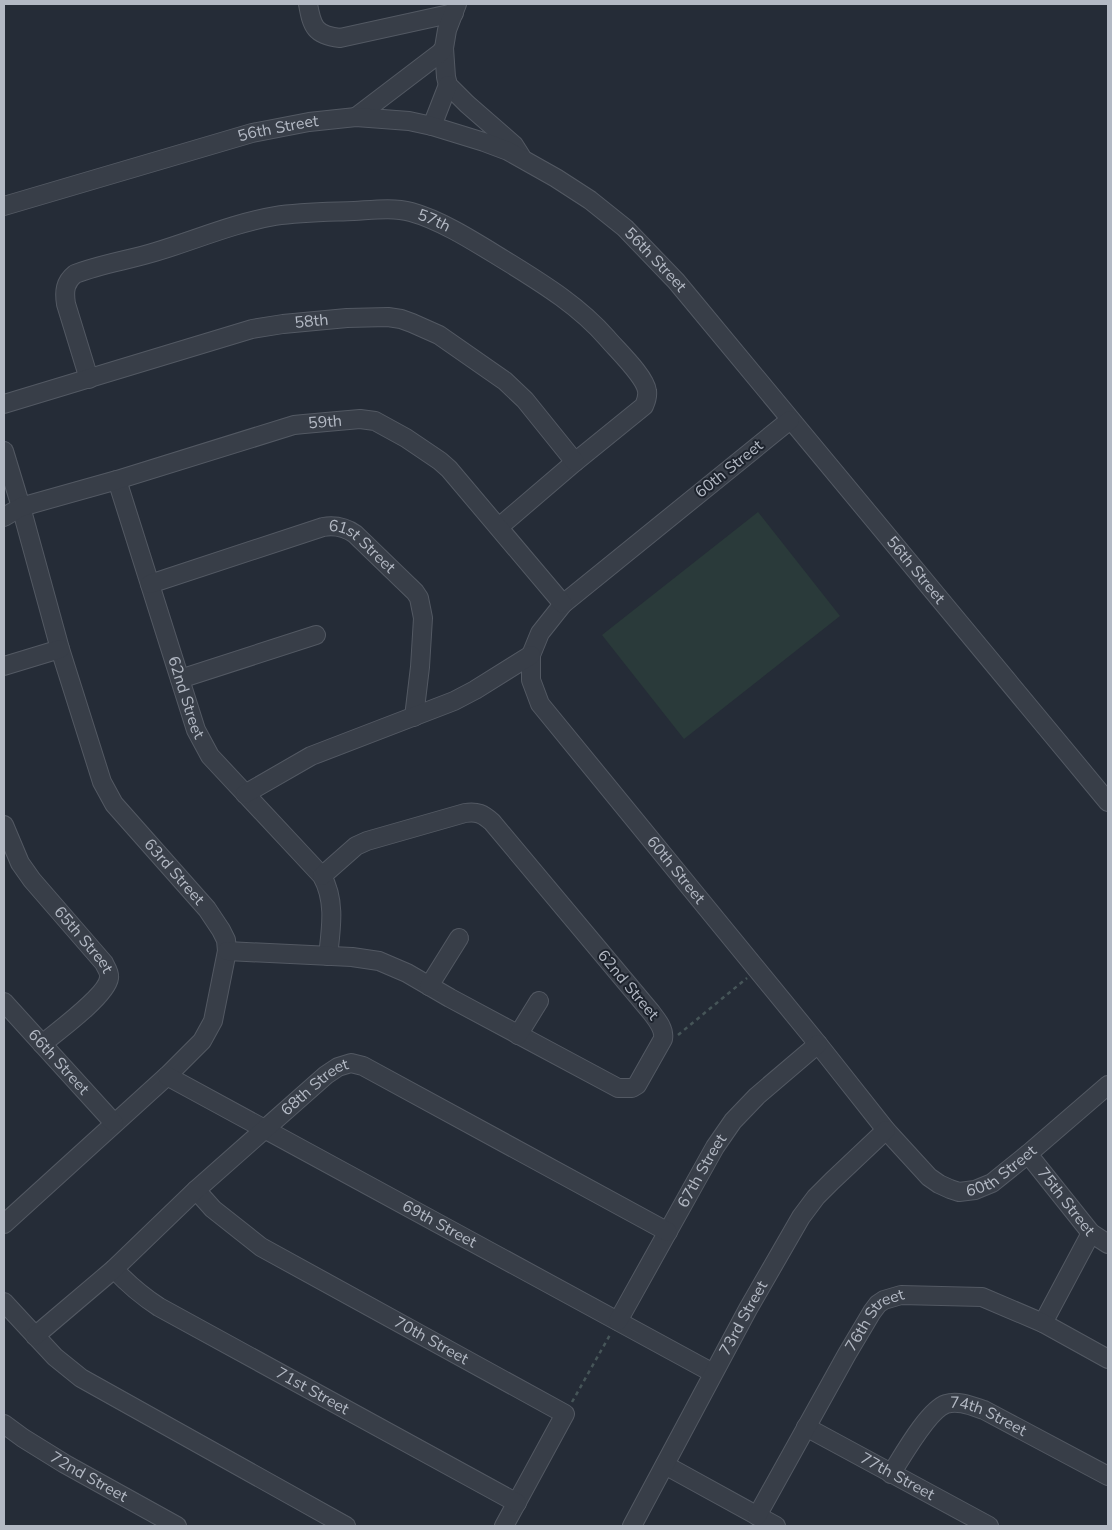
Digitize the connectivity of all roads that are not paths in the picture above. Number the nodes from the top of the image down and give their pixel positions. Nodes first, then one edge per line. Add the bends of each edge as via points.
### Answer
1 (308, 4) edge
2 (456, 8) edge
3 (444, 48) junction
4 (448, 85) junction
5 (356, 117) junction
6 (432, 126) junction
7 (525, 161) junction
8 (4, 206) edge
9 (89, 379) junction
10 (4, 404) edge
11 (790, 420) junction
12 (4, 451) edge
13 (575, 462) junction
14 (117, 480) junction
15 (21, 507) junction
16 (4, 517) edge
17 (499, 527) junction
18 (150, 584) junction
19 (563, 604) junction
20 (316, 635) dead end
21 (60, 649) junction
22 (531, 655) junction
23 (4, 666) edge
24 (180, 679) junction
25 (414, 717) junction
26 (245, 794) junction
27 (1108, 802) edge
28 (4, 825) edge
29 (322, 876) junction
30 (460, 938) dead end
31 (228, 951) junction
32 (328, 956) junction
33 (429, 986) junction
34 (539, 1001) dead end
35 (4, 1002) edge
36 (518, 1035) junction
37 (42, 1044) junction
38 (818, 1044) junction
39 (167, 1076) junction
40 (1107, 1089) edge
41 (114, 1123) junction
42 (265, 1129) junction
43 (886, 1130) junction
44 (1028, 1154) junction
45 (196, 1190) junction
46 (4, 1224) edge
47 (668, 1232) junction
48 (1091, 1233) junction
49 (1108, 1244) edge
50 (114, 1269) junction
51 (4, 1302) edge
52 (618, 1321) junction
53 (1043, 1323) junction
54 (35, 1336) junction
55 (1108, 1359) edge
56 (713, 1373) junction
57 (4, 1424) edge
58 (806, 1427) junction
59 (665, 1464) junction
60 (891, 1474) junction
61 (1108, 1476) edge
62 (517, 1503) junction
63 (757, 1516) junction
64 (177, 1526) edge
65 (346, 1526) edge
66 (504, 1526) edge
67 (632, 1526) edge
68 (776, 1526) edge
69 (989, 1526) edge

1 - 2 street via 316,30 340,38
2 - 3 street
3 - 4 street
3 - 5 street
4 - 6 street
4 - 7 street via 514,145
5 - 6 street, 56th Street
5 - 8 street, 56th Street via 252,133
6 - 7 street, 56th Street via 484,142
7 - 11 street, 56th Street via 590,200 625,228 676,281
9 - 10 street, 58th
9 - 13 street, 58th via 266,326 331,319 400,319 439,336 505,381
9 - 13 street, 57th via 64,293 75,274 275,216 375,210 410,212 440,223 484,248 571,304 597,326 644,383 648,399 644,406
11 - 19 street, 60th Street
11 - 27 street, 56th Street
12 - 15 street, 63rd Street
13 - 17 street, 57th
14 - 15 street, 59th
14 - 17 street, 59th via 294,425 368,419 386,426 440,460
14 - 18 street, 62nd Street
15 - 16 street, 59th
15 - 21 street, 63rd Street
17 - 19 street, 59th
18 - 24 street, 62nd Street
18 - 25 street, 61st Street via 323,526 348,529 419,598 423,618
19 - 22 street, 60th Street via 540,633
20 - 24 street
21 - 23 street
21 - 31 street, 63rd Street via 107,793 207,909 221,930
22 - 25 street via 475,690
22 - 38 street, 60th Street via 531,680 540,704
24 - 26 street, 62nd Street via 203,746
25 - 26 street via 311,756
26 - 29 street, 62nd Street
28 - 37 street, 65th Street via 20,864 109,972 109,979 96,998
29 - 32 street, 62nd Street via 331,898
29 - 36 street, 62nd Street via 356,846 367,841 474,811 492,822 651,1012 664,1036 637,1085 626,1089 618,1088
30 - 33 street
31 - 32 street, 62nd Street
31 - 39 street via 208,1032
32 - 33 street, 62nd Street via 379,961
33 - 36 street, 62nd Street
34 - 36 street
35 - 37 street, 66th Street
37 - 41 street, 66th Street
38 - 43 street, 60th Street
38 - 47 street, 67th Street via 733,1121
39 - 41 street
39 - 42 street, 69th Street
40 - 44 street, 60th Street
41 - 46 street
42 - 45 street, 68th Street
42 - 47 street, 68th Street via 326,1075 351,1062
42 - 52 street, 69th Street
43 - 44 street, 60th Street via 929,1177 960,1192 992,1183
43 - 56 street, 73rd Street via 816,1197
44 - 48 street, 75th Street
45 - 50 street, 68th Street
45 - 62 street, 70th Street via 261,1247 565,1414
47 - 52 street, 67th Street
48 - 49 street, 75th Street
48 - 53 street
50 - 54 street, 68th Street
50 - 62 street, 71st Street via 159,1307
51 - 54 street
52 - 56 street, 69th Street
53 - 55 street, 76th Street
53 - 58 street, 76th Street via 982,1297 901,1295 884,1300 872,1312
54 - 65 street via 82,1378
56 - 59 street, 73rd Street
57 - 64 street, 72nd Street via 65,1464
58 - 60 street, 77th Street
58 - 63 street, 76th Street
59 - 63 street
59 - 67 street, 73rd Street
60 - 61 street, 74th Street via 927,1419 944,1404 954,1402 984,1410
60 - 69 street, 77th Street
62 - 66 street
63 - 68 street

